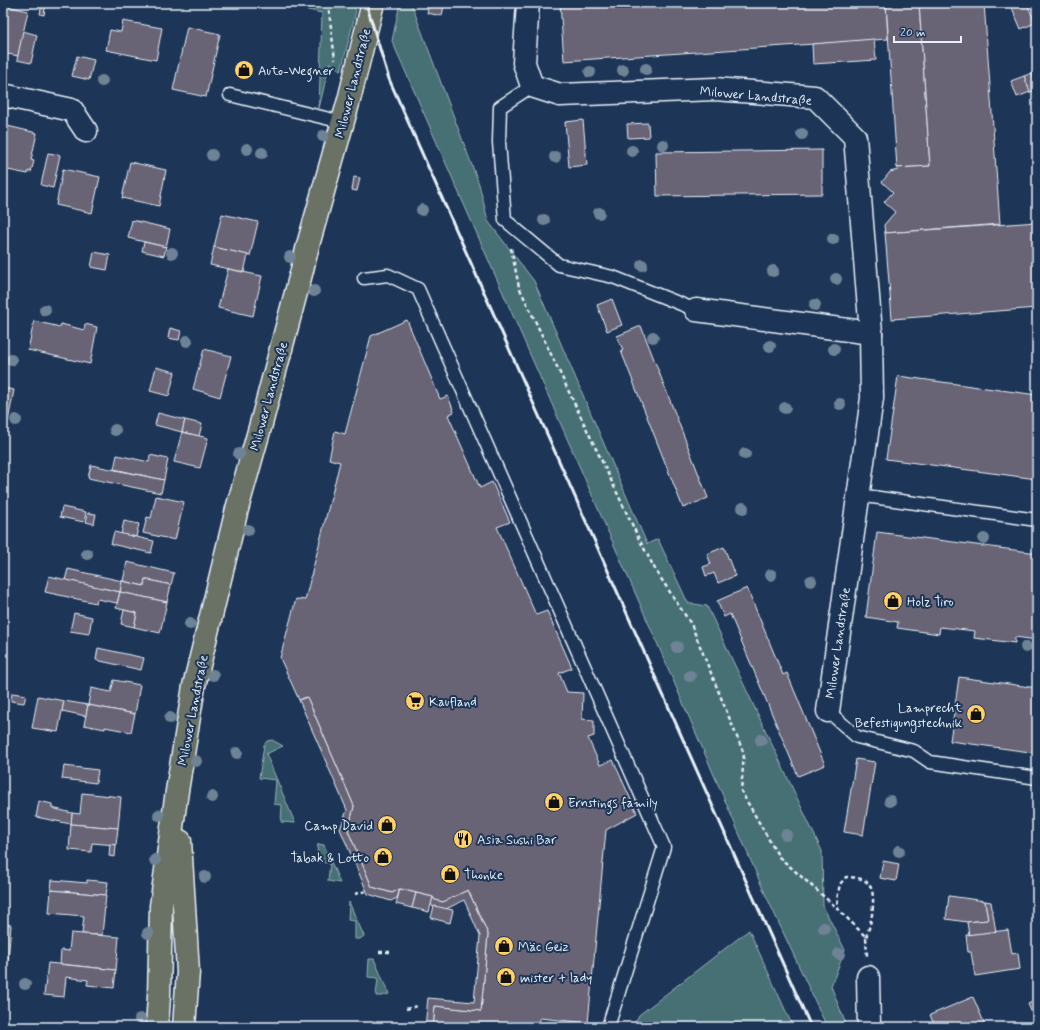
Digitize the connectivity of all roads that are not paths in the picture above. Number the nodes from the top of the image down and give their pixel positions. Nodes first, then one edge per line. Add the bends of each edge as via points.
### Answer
1 (373, 3) edge
2 (528, 3) edge
3 (532, 86) junction
4 (3, 95) edge
5 (230, 95) dead end
6 (342, 122) junction
7 (86, 131) dead end
8 (364, 278) dead end
9 (696, 310) joint
10 (871, 333) junction
11 (858, 494) junction
12 (1037, 520) edge
13 (828, 711) joint
14 (1037, 778) edge
15 (177, 791) junction
16 (868, 977) road end
17 (157, 1027) edge
18 (184, 1027) edge
19 (608, 1027) edge
20 (869, 1027) edge

1 - 6 main road, Milower Landstraße
2 - 3 street via 524,63
3 - 9 lane via 500,107 499,142 505,220 559,266 613,276
3 - 10 street, Milower Landstraße via 560,95 714,89 815,97 855,137
4 - 7 street via 72,110
5 - 6 lane
6 - 15 main road, Milower Landstraße via 219,579 194,686
8 - 19 lane via 388,275 418,289 664,847
9 - 10 street
10 - 11 street, Milower Landstraße via 872,398
11 - 12 lane
11 - 13 street, Milower Landstraße
13 - 14 lane, Milower Landstraße via 857,737 914,751 930,762
15 - 17 main road, Milower Landstraße via 161,906
15 - 18 main road, Milower Landstraße via 188,972
16 - 20 street

